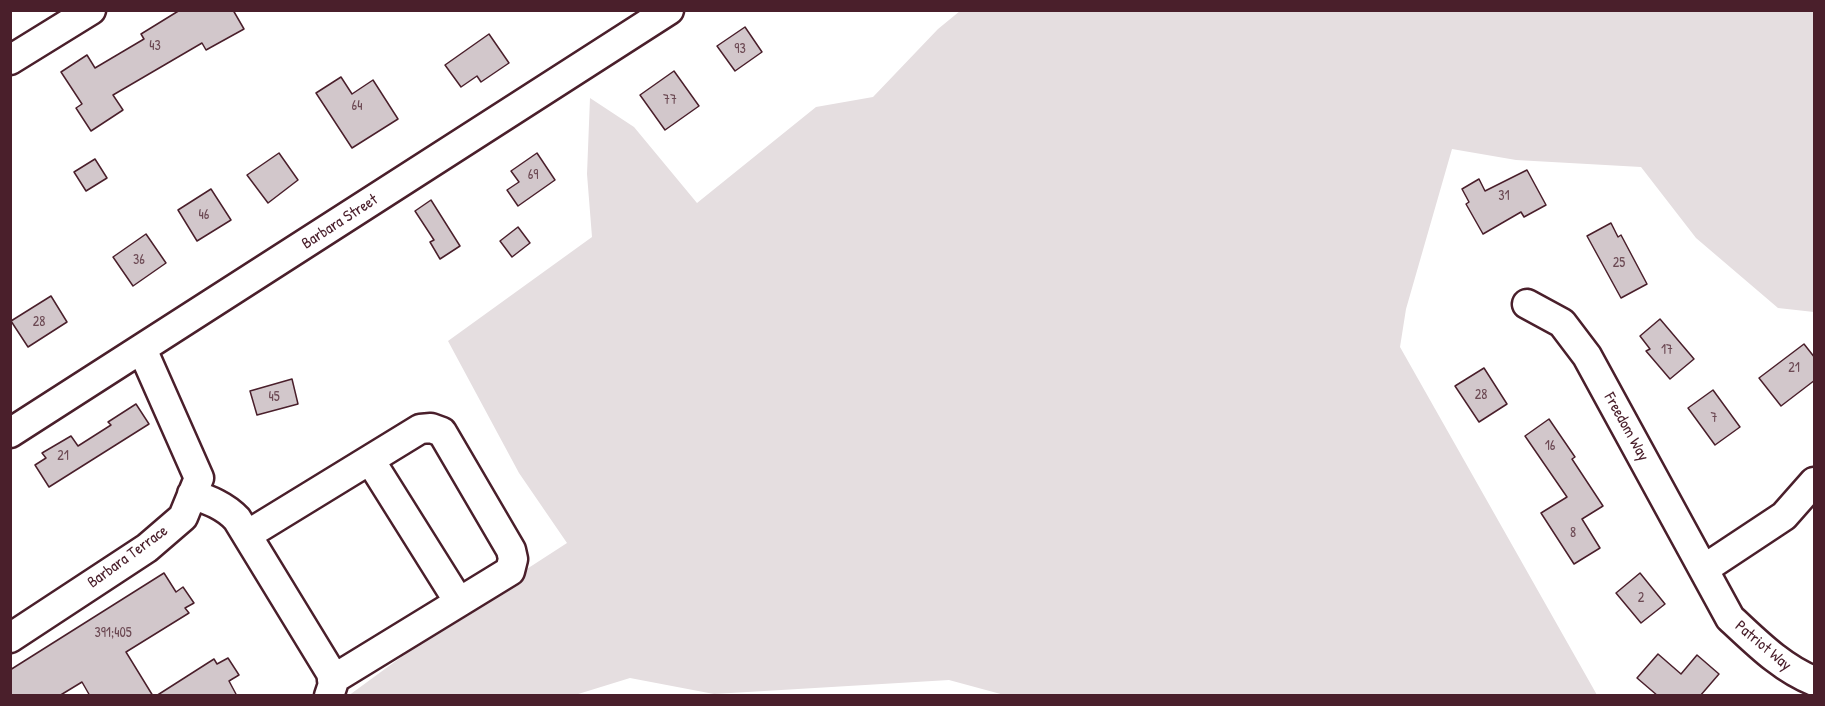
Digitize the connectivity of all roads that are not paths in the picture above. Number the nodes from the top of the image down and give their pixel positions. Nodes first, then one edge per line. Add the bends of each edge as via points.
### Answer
1 (91, 10) edge
2 (669, 10) edge
3 (55, 20) edge
4 (10, 60) edge
5 (1527, 304) dead end
6 (142, 349) junction
7 (10, 433) edge
8 (370, 460) junction
9 (1815, 482) edge
10 (192, 494) junction
11 (247, 535) junction
12 (1704, 569) junction
13 (459, 602) junction
14 (10, 638) edge
15 (1815, 681) edge
16 (331, 688) edge

1 - 3 street
2 - 6 street, Barbara Street
3 - 4 street
5 - 12 street, Freedom Way via 1562,323 1587,356
6 - 7 street, Barbara Street
6 - 10 street, Barbara Terrace via 199,478
8 - 11 street
8 - 13 street
8 - 13 street via 420,429 442,432 513,559 510,571
9 - 12 street via 1784,516
10 - 11 street via 230,511
10 - 14 street, Barbara Terrace via 183,517 147,548
11 - 16 street via 331,673
12 - 15 street, Patriot Way via 1730,618 1766,651 1801,676
13 - 16 street

